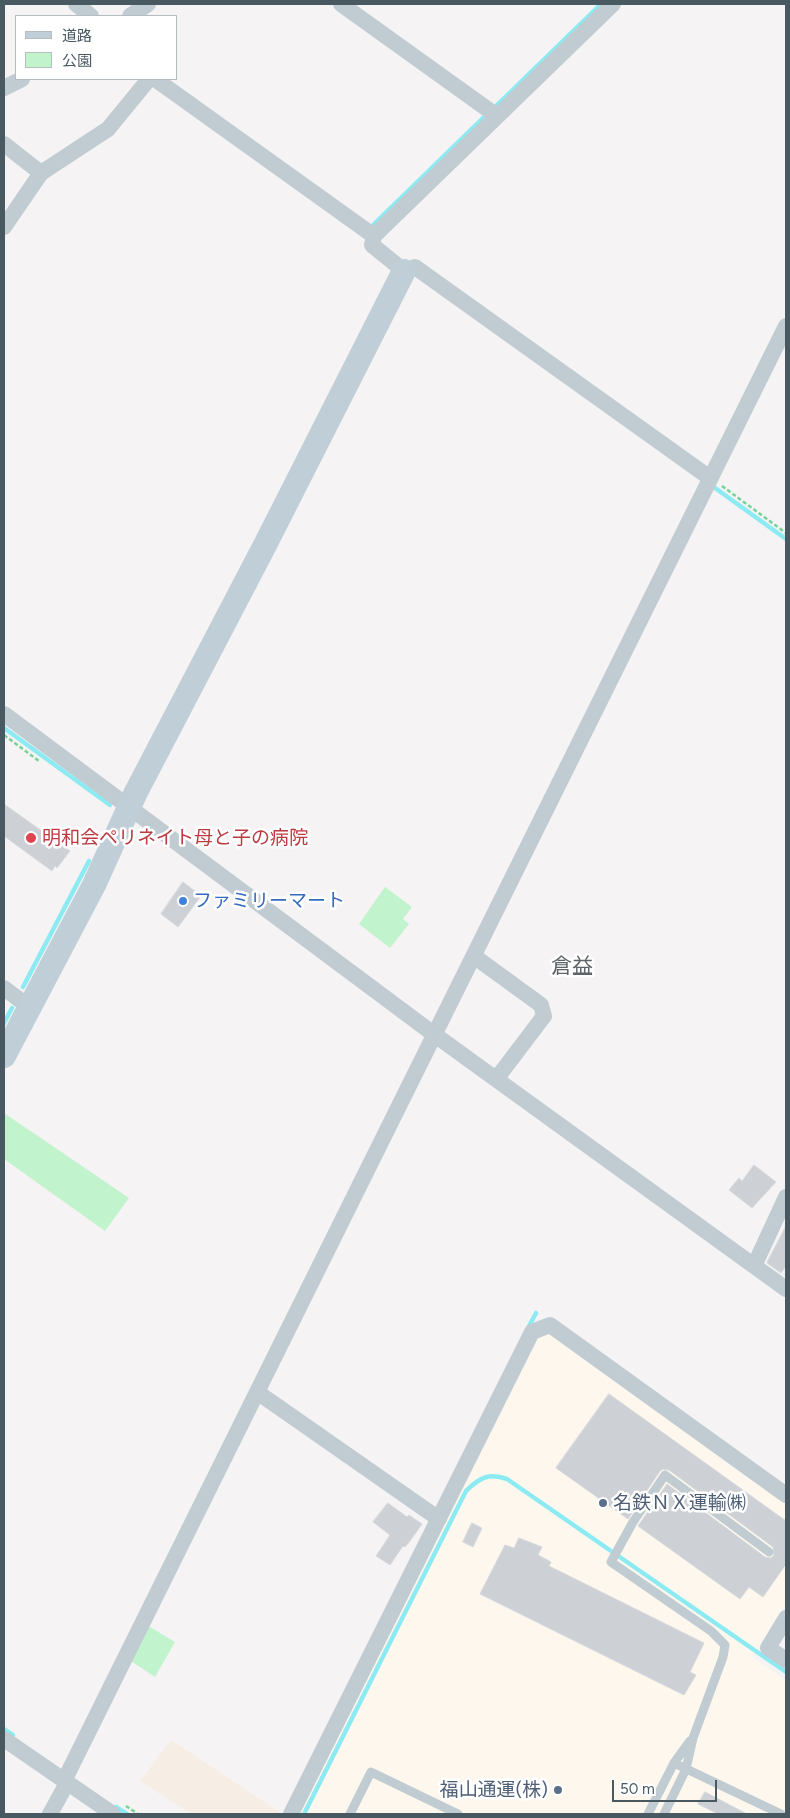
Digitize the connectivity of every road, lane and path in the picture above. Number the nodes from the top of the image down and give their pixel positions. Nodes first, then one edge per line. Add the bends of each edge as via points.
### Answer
1 (76, 4) edge
2 (148, 4) edge
3 (341, 4) edge
4 (613, 4) edge
5 (90, 15) edge
6 (132, 15) edge
7 (20, 80) edge
8 (148, 80) edge
9 (156, 80) edge
10 (4, 88) edge
11 (497, 116) junction
12 (4, 144) edge
13 (41, 173) junction
14 (4, 227) edge
15 (374, 236) junction
16 (404, 271) junction
17 (786, 326) edge
18 (710, 478) junction
19 (786, 533) edge
20 (4, 714) edge
21 (129, 809) junction
22 (474, 957) junction
23 (4, 988) edge
24 (30, 1007) junction
25 (434, 1038) junction
26 (4, 1056) edge
27 (497, 1078) junction
28 (786, 1196) edge
29 (754, 1266) junction
30 (786, 1289) edge
31 (257, 1392) junction
32 (786, 1495) edge
33 (438, 1519) junction
34 (769, 1552) dead end
35 (786, 1618) edge
36 (786, 1660) edge
37 (693, 1738) junction
38 (4, 1739) edge
39 (674, 1763) junction
40 (686, 1769) junction
41 (66, 1778) junction
42 (50, 1814) edge
43 (113, 1814) edge
44 (291, 1814) edge
45 (350, 1814) edge
46 (458, 1814) edge
47 (648, 1814) edge
48 (664, 1814) edge
49 (781, 1814) edge

1 - 5 street
2 - 6 street
3 - 11 street
4 - 11 street
7 - 10 street
8 - 13 street via 108,129
9 - 15 street
11 - 15 street
12 - 13 street
13 - 14 street
15 - 16 street via 372,245
16 - 18 street via 416,267
16 - 21 street
17 - 18 street
18 - 19 path
18 - 22 street
20 - 21 street via 114,794
21 - 24 street via 94,885
21 - 25 street
22 - 25 street
22 - 27 street via 540,1005 544,1016
23 - 24 street
24 - 26 street
25 - 27 street
25 - 31 street
27 - 29 street
28 - 29 street
29 - 30 street
31 - 33 street
31 - 41 street
32 - 33 street via 550,1325 532,1332
33 - 44 street
34 - 37 lane via 665,1475 612,1559 611,1562 711,1631 725,1645
35 - 36 street via 768,1648
37 - 39 lane
37 - 40 lane
38 - 41 street
39 - 40 lane
39 - 47 lane
40 - 48 lane
40 - 49 lane
41 - 42 street
41 - 43 street
45 - 46 lane via 371,1772

